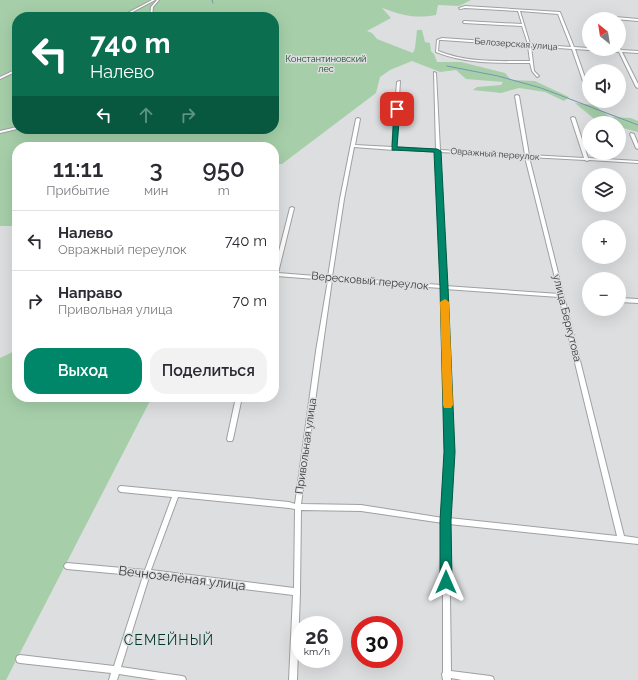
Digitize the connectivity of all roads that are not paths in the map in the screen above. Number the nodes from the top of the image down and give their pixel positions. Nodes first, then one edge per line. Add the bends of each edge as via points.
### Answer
1 (154, 0) edge
2 (158, 0) edge
3 (460, 8) dead end
4 (519, 11) junction
5 (131, 12) edge
6 (152, 12) edge
7 (626, 19) edge
8 (638, 20) edge
9 (464, 22) dead end
10 (522, 25) junction
11 (529, 44) junction
12 (574, 48) junction
13 (582, 49) edge
14 (626, 50) edge
15 (638, 52) edge
16 (623, 56) edge
17 (531, 62) junction
18 (12, 72) edge
19 (435, 72) dead end
20 (582, 72) edge
21 (537, 76) dead end
22 (0, 78) edge
23 (399, 82) dead end
24 (638, 87) edge
25 (517, 96) dead end
26 (574, 118) dead end
27 (358, 119) dead end
28 (12, 129) edge
29 (0, 132) edge
30 (632, 134) dead end
31 (582, 144) edge
32 (352, 146) junction
33 (638, 148) edge
34 (394, 149) junction
35 (437, 151) junction
36 (527, 156) junction
37 (582, 160) edge
38 (587, 160) edge
39 (638, 162) edge
40 (292, 208) dead end
41 (279, 258) edge
42 (279, 274) edge
43 (331, 277) junction
44 (444, 287) junction
45 (562, 296) junction
46 (626, 300) edge
47 (638, 301) edge
48 (239, 402) edge
49 (230, 439) dead end
50 (121, 489) dead end
51 (176, 494) junction
52 (298, 507) junction
53 (446, 521) junction
54 (621, 539) junction
55 (638, 541) edge
56 (67, 566) dead end
57 (148, 573) junction
58 (297, 592) junction
59 (20, 659) dead end
60 (117, 670) junction
61 (447, 677) edge
62 (113, 680) edge
63 (182, 680) edge
64 (293, 680) edge
65 (490, 680) edge

1 - 5 street
2 - 6 street via 152,7
3 - 4 street
4 - 10 street
4 - 12 street via 559,13
7 - 8 street
9 - 10 street
10 - 11 street
11 - 12 street, Белозерская улица
11 - 17 street
11 - 17 street, Белозерская улица via 442,39 438,40 437,51 444,55 477,60
12 - 13 street, Белозерская улица
12 - 20 street
14 - 15 street
16 - 24 street
17 - 21 street
18 - 22 street
19 - 35 street
23 - 34 street
25 - 36 street, улица Беркутова
26 - 31 street
27 - 32 street, Привольная улица
28 - 29 street
30 - 33 street
32 - 34 street, Овражный переулок
32 - 43 street, Привольная улица
34 - 35 street, Овражный переулок
35 - 36 street, Овражный переулок
35 - 44 street
36 - 37 street, Овражный переулок
36 - 45 street, улица Беркутова
38 - 39 street, Овражный переулок
40 - 41 street
42 - 43 street, Вересковый переулок
43 - 44 street, Вересковый переулок
43 - 52 street, Привольная улица
44 - 45 street, Вересковый переулок
44 - 53 street via 449,452
45 - 54 street, улица Беркутова
46 - 47 street
48 - 49 street
50 - 51 street
51 - 52 street via 289,504
51 - 57 street
52 - 53 street, Привольная улица via 361,508
52 - 58 street
53 - 54 street, Привольная улица
53 - 61 street
54 - 55 street, Привольная улица
56 - 57 street, Вечнозелёная улица
57 - 58 street, Вечнозелёная улица
57 - 60 street
58 - 64 street
59 - 60 street
60 - 62 street
60 - 63 street
61 - 65 street

